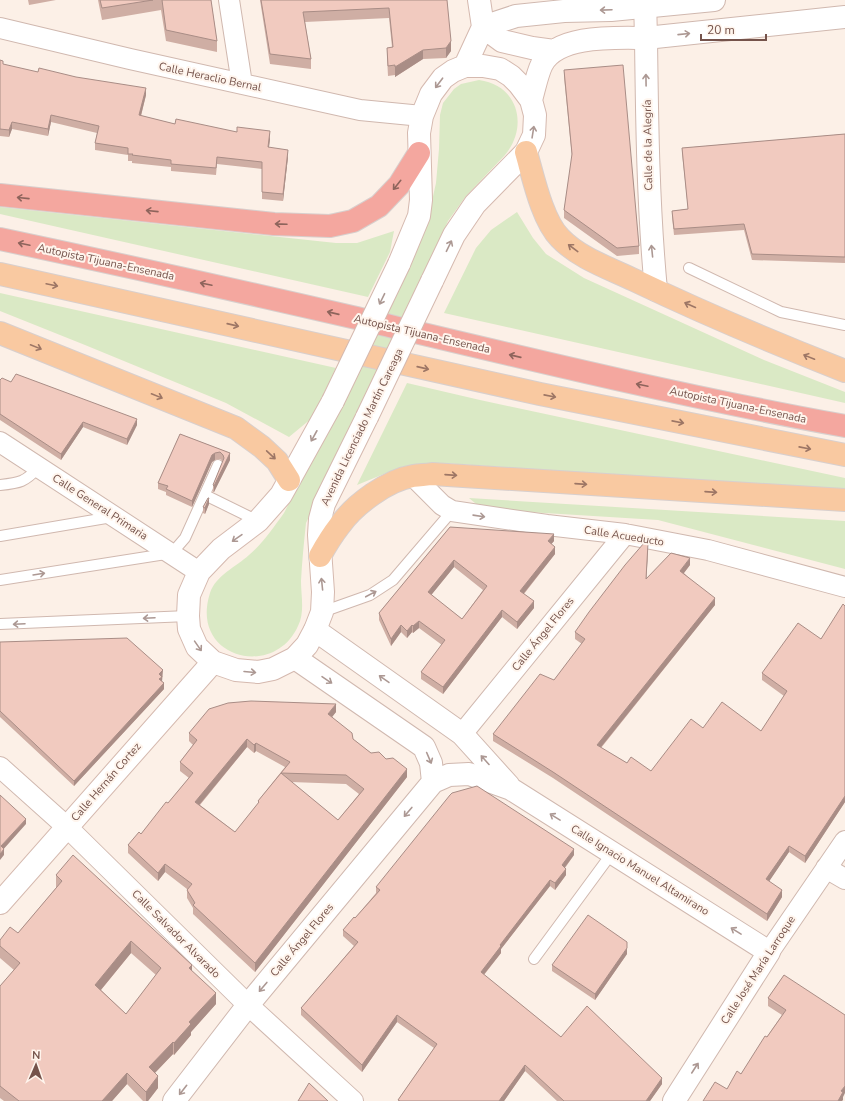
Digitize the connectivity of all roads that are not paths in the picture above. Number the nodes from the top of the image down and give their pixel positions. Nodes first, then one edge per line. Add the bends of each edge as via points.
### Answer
1 (229, 0) edge
2 (479, 0) edge
3 (714, 0) edge
4 (645, 4) edge
5 (845, 16) edge
6 (483, 27) junction
7 (0, 28) edge
8 (646, 38) junction
9 (554, 51) junction
10 (465, 66) junction
11 (242, 84) junction
12 (531, 100) junction
13 (422, 116) junction
14 (526, 152) junction
15 (419, 153) junction
16 (0, 195) edge
17 (0, 238) edge
18 (689, 268) dead end
19 (0, 274) edge
20 (656, 290) junction
21 (845, 325) edge
22 (0, 333) edge
23 (845, 371) edge
24 (845, 426) edge
25 (0, 442) edge
26 (845, 455) edge
27 (218, 465) dead end
28 (39, 467) junction
29 (412, 476) junction
30 (289, 480) junction
31 (0, 485) edge
32 (205, 495) junction
33 (845, 500) edge
34 (452, 511) junction
35 (114, 516) junction
36 (258, 521) junction
37 (625, 534) junction
38 (0, 536) edge
39 (172, 553) junction
40 (320, 556) junction
41 (199, 572) junction
42 (0, 580) edge
43 (845, 587) edge
44 (188, 616) junction
45 (318, 621) junction
46 (0, 624) edge
47 (295, 658) junction
48 (213, 662) junction
49 (462, 734) junction
50 (0, 767) edge
51 (433, 782) junction
52 (511, 789) junction
53 (67, 827) junction
54 (845, 841) edge
55 (612, 853) junction
56 (826, 868) junction
57 (845, 879) edge
58 (0, 903) edge
59 (769, 952) junction
60 (534, 959) dead end
61 (248, 1005) junction
62 (174, 1101) edge
63 (353, 1101) edge
64 (674, 1101) edge

1 - 11 street
2 - 6 main road
3 - 4 main road
4 -> 6 main road via 611,10 516,16
4 - 8 main road, Calle de la Alegría
8 -> 5 main road
6 - 9 main road via 502,41
6 - 10 main road
7 - 11 street, Calle Heraclio Bernal
8 - 9 main road via 572,42
20 -> 8 main road, Calle de la Alegría via 648,189
9 - 12 main road via 542,64
10 - 12 main road, Avenida Licenciado Martín Careaga via 500,69 520,84
10 -> 13 main road, Avenida Licenciado Martín Careaga via 443,78 431,94
11 - 13 street, Calle Heraclio Bernal via 360,110
14 -> 12 main road, Avenida Licenciado Martín Careaga via 534,135 535,115
13 - 15 main road, Avenida Licenciado Martín Careaga
20 -> 14 main road via 580,254 559,238 547,220
40 -> 14 main road, Avenida Licenciado Martín Careaga, bridge via 320,519 324,504 454,235 475,204
15 -> 16 highway via 399,185 379,206 353,221 330,226 274,224
15 -> 30 main road, Avenida Licenciado Martín Careaga, bridge via 419,216 399,264 333,401
24 -> 17 highway, Autopista Tijuana-Ensenada via 758,410 568,368
18 - 21 lane via 781,312
19 -> 26 main road via 540,394
23 -> 20 main road
22 -> 30 main road via 236,428 277,461
25 - 28 street, Calle General Primaria
27 - 32 lane
28 - 31 lane via 28,479
28 - 35 street, Calle General Primaria
29 -> 33 main road via 432,474
29 - 34 street, Calle Acueducto via 442,505
29 - 40 main road via 376,492 354,508 340,524
30 - 36 main road, Avenida Licenciado Martín Careaga via 281,496
32 - 36 lane
32 - 39 lane via 185,538
34 -> 37 street, Calle Acueducto
45 -> 34 lane via 370,595 393,580
35 - 38 lane
35 - 39 street, Calle General Primaria
36 -> 41 main road, Avenida Licenciado Martín Careaga via 221,549
37 - 43 street, Calle Acueducto via 708,550
37 - 49 street, Calle Ángel Flores
39 - 41 street, Calle General Primaria
42 -> 39 lane
45 -> 40 main road, Avenida Licenciado Martín Careaga via 323,592
41 - 44 main road, Avenida Licenciado Martín Careaga via 189,595
44 -> 46 lane
44 -> 48 main road, Avenida Licenciado Martín Careaga via 189,629 197,647
45 - 47 main road, Avenida Licenciado Martín Careaga via 307,645
49 -> 45 main road, Calle Ignacio Manuel Altamirano
48 -> 47 main road, Avenida Licenciado Martín Careaga via 236,670 258,672 273,669
47 -> 51 main road via 424,747 431,763
48 - 53 main road, Calle Hernán Cortez
52 -> 49 main road, Calle Ignacio Manuel Altamirano
50 - 53 street, Calle Salvador Alvarado
51 - 52 main road, Calle Ignacio Manuel Altamirano via 450,775 469,774
51 -> 61 main road, Calle Ángel Flores
55 -> 52 main road, Calle Ignacio Manuel Altamirano
53 - 58 main road, Calle Hernán Cortez
53 - 61 street, Calle Salvador Alvarado
54 - 56 street, Calle José María Larroque
59 -> 55 main road, Calle Ignacio Manuel Altamirano
55 - 60 lane
56 - 57 street
56 - 59 street, Calle José María Larroque
64 -> 59 main road, Calle José María Larroque
61 -> 62 main road, Calle Ángel Flores
61 - 63 street, Calle Salvador Alvarado

